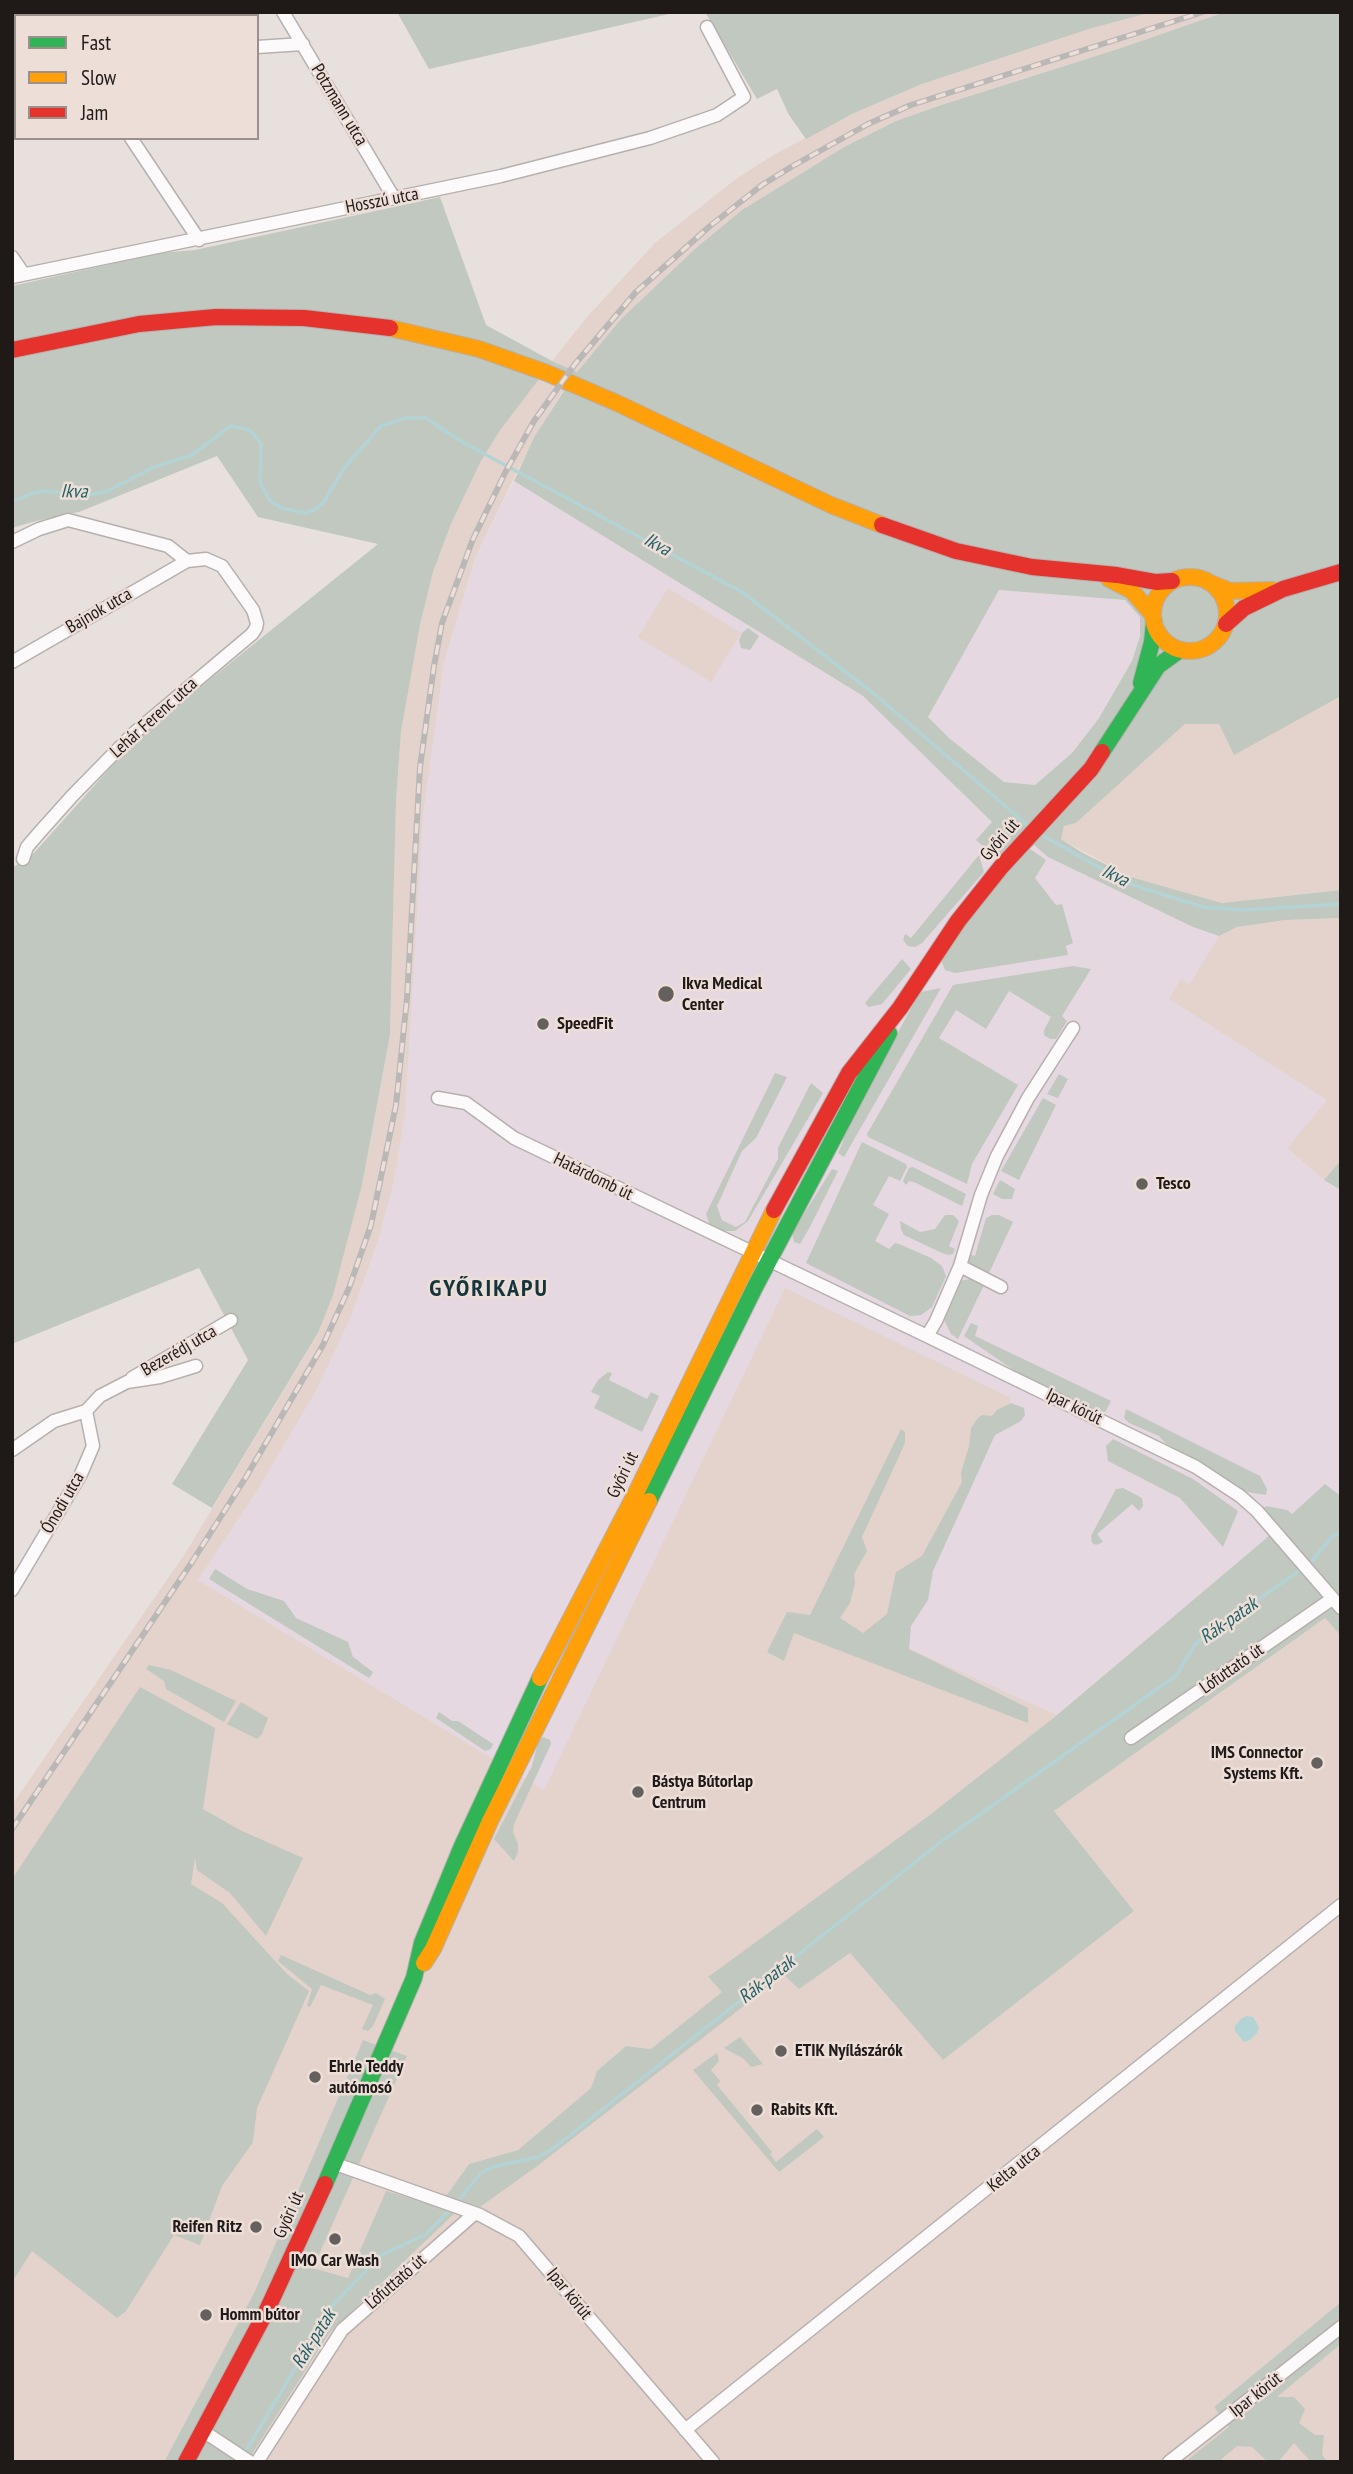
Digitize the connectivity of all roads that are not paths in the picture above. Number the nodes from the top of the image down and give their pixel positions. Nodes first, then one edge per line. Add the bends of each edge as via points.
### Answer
1 (283, 12) edge
2 (707, 27) dead end
3 (303, 44) junction
4 (259, 47) edge
5 (132, 140) edge
6 (394, 198) junction
7 (199, 240) junction
8 (12, 257) edge
9 (18, 275) edge
10 (12, 350) edge
11 (12, 542) edge
12 (187, 561) junction
13 (1341, 572) edge
14 (1098, 575) junction
15 (1172, 581) junction
16 (1213, 584) junction
17 (1283, 589) junction
18 (1154, 618) junction
19 (1226, 624) junction
20 (1180, 650) junction
21 (12, 662) edge
22 (1136, 703) junction
23 (23, 859) dead end
24 (900, 1007) junction
25 (1073, 1028) dead end
26 (438, 1098) dead end
27 (752, 1253) junction
28 (768, 1261) junction
29 (960, 1266) junction
30 (1001, 1287) dead end
31 (232, 1320) dead end
32 (927, 1336) junction
33 (196, 1366) dead end
34 (127, 1382) junction
35 (86, 1411) junction
36 (12, 1450) edge
37 (12, 1590) edge
38 (1337, 1603) edge
39 (1131, 1738) dead end
40 (1341, 1906) edge
41 (414, 1978) junction
42 (333, 2163) junction
43 (474, 2214) junction
44 (1341, 2327) edge
45 (685, 2430) junction
46 (203, 2431) junction
47 (187, 2462) edge
48 (250, 2462) edge
49 (257, 2462) edge
50 (713, 2462) edge
51 (1169, 2462) edge

1 - 3 street, Potzmann utca
2 - 6 street, Hosszú utca via 744,97 717,115 650,138
3 - 4 street
3 - 6 street, Potzmann utca
5 - 7 street
6 - 7 street, Hosszú utca
7 - 9 street, Hosszú utca
8 - 9 street
10 - 14 main road via 139,324 216,317 304,318 384,327 479,349 547,373 892,529 975,555
11 - 12 street via 68,520 168,546
12 - 21 street, Bajnok utca
12 - 23 street, Lehár Ferenc utca via 206,559 222,566 256,617 252,634 133,734 48,823 27,847
13 - 17 main road
14 - 15 main road
14 - 18 main road via 1132,592
15 - 16 main road via 1195,578
15 - 18 main road via 1157,597
16 - 17 main road via 1230,591
16 - 19 main road via 1224,598
17 - 19 main road via 1244,608
18 - 20 main road via 1159,635
18 - 22 main road, Győri út
19 - 20 main road via 1205,648
20 - 22 main road, Győri út via 1158,666
22 - 24 main road, Győri út via 1091,769 958,921
24 - 27 main road, Győri út via 849,1073
24 - 28 main road, Győri út
25 - 29 street via 997,1156
26 - 27 street, Határdomb út via 466,1103 514,1139
27 - 28 street, Határdomb út
27 - 41 main road, Győri út via 533,1692 457,1857 422,1943
28 - 32 street, Ipar körút
28 - 41 main road, Győri út via 490,1821 433,1949
29 - 30 street
29 - 32 street
31 - 34 street, Bezerédj utca
32 - 38 street, Ipar körút via 1196,1467 1257,1511
33 - 34 street, Bezerédj utca
34 - 35 street, Bezerédj utca via 100,1396
35 - 36 street, Bezerédj utca via 54,1421
35 - 37 street, Ónodi utca via 93,1446
38 - 39 street, Lófuttató út
40 - 45 street, Kelta utca
41 - 42 main road, Győri út
42 - 43 street, Ipar körút
42 - 46 main road, Győri út via 267,2310
43 - 45 street, Ipar körút via 519,2236
43 - 49 street, Lófuttató út via 342,2330
44 - 51 street, Ipar körút
45 - 50 street, Ipar körút
46 - 47 main road, Győri út
46 - 48 street

